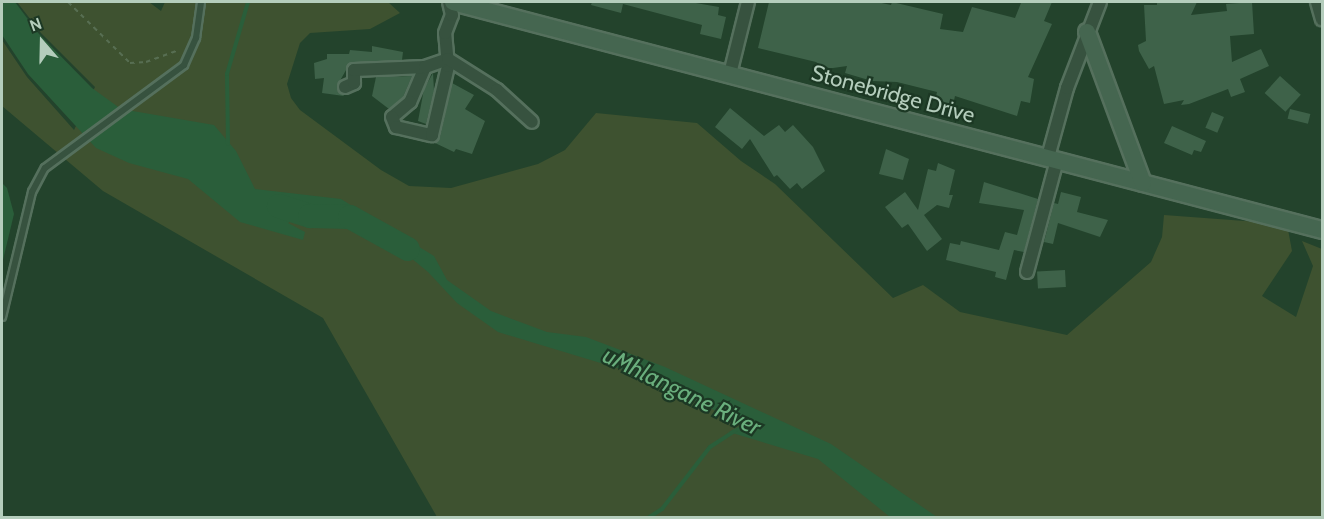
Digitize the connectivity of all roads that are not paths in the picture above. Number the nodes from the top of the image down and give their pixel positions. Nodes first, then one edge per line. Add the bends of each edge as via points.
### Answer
1 (201, 2) edge
2 (451, 2) edge
3 (748, 2) edge
4 (1100, 2) edge
5 (1317, 2) edge
6 (1323, 19) edge
7 (1087, 32) junction
8 (448, 59) junction
9 (425, 67) junction
10 (730, 74) junction
11 (345, 87) dead end
12 (532, 122) dead end
13 (1053, 158) junction
14 (1143, 183) junction
15 (1323, 230) edge
16 (1027, 272) dead end
17 (2, 317) edge

1 - 17 lane via 193,45 184,65 72,144 45,168 32,192
2 - 8 street via 452,15 446,33
2 - 10 street, Stonebridge Drive
3 - 10 street
4 - 7 street
5 - 6 street
7 - 13 street
7 - 14 street
8 - 9 street
8 - 9 street via 432,135 396,127 392,117 410,102
8 - 12 street via 496,90
9 - 11 street via 354,70 354,83
10 - 13 street, Stonebridge Drive
13 - 14 street, Stonebridge Drive
13 - 16 street
14 - 15 street, Stonebridge Drive

